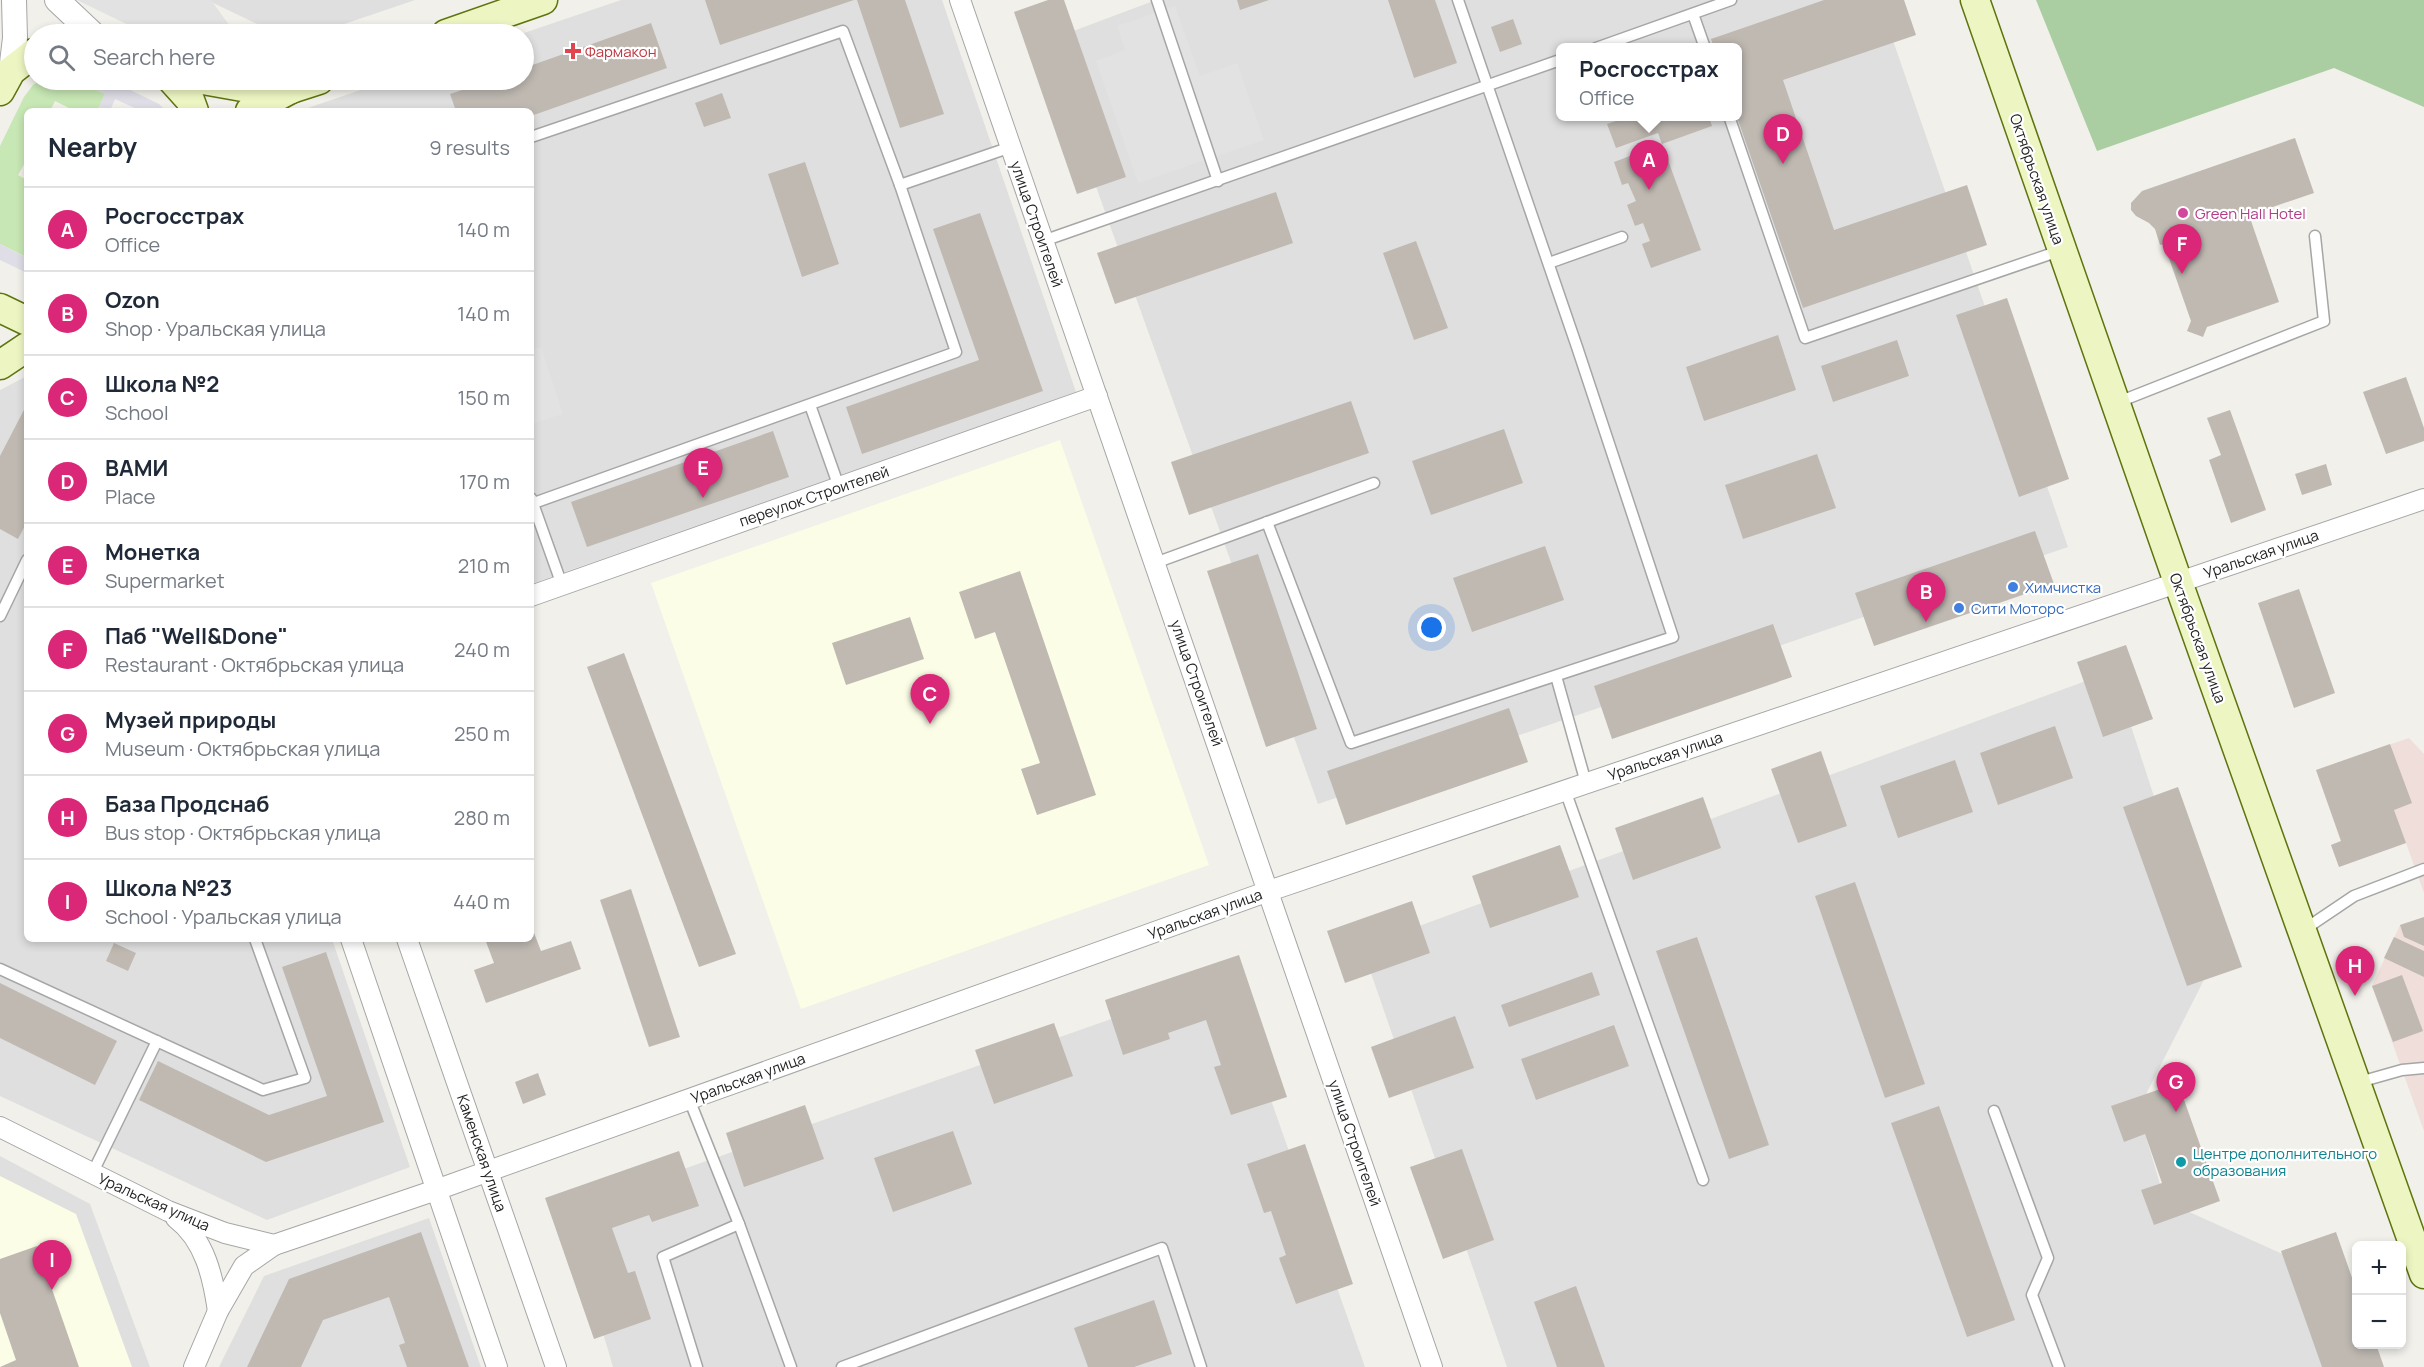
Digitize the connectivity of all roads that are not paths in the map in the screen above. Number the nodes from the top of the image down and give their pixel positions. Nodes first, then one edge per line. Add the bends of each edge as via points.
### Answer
1 (14, 0) edge
2 (57, 0) edge
3 (543, 0) edge
4 (960, 0) edge
5 (1158, 0) edge
6 (1458, 0) edge
7 (1731, 0) edge
8 (1975, 0) edge
9 (1693, 14) junction
10 (82, 24) edge
11 (475, 24) edge
12 (1610, 43) edge
13 (1703, 43) edge
14 (1556, 61) edge
15 (24, 63) edge
16 (5, 81) edge
17 (1488, 86) junction
18 (181, 90) edge
19 (289, 90) edge
20 (193, 108) edge
21 (256, 108) edge
22 (1730, 121) edge
23 (534, 136) edge
24 (1011, 147) junction
25 (1218, 181) junction
26 (900, 185) junction
27 (2315, 236) dead end
28 (1622, 237) dead end
29 (1043, 241) junction
30 (2062, 250) junction
31 (1549, 263) junction
32 (0, 308) edge
33 (24, 320) edge
34 (24, 349) edge
35 (0, 365) edge
36 (1097, 396) junction
37 (2115, 403) junction
38 (810, 405) junction
39 (1374, 483) dead end
40 (839, 487) junction
41 (2424, 499) edge
42 (534, 501) edge
43 (534, 508) edge
44 (1268, 522) junction
45 (1155, 562) junction
46 (24, 566) edge
47 (2178, 582) junction
48 (562, 585) junction
49 (534, 595) edge
50 (0, 616) edge
51 (1556, 676) junction
52 (1586, 783) junction
53 (1565, 790) junction
54 (2424, 869) edge
55 (1269, 891) junction
56 (2302, 931) junction
57 (256, 942) edge
58 (352, 942) edge
59 (408, 942) edge
60 (0, 969) edge
61 (157, 1041) junction
62 (2424, 1068) edge
63 (2356, 1083) junction
64 (689, 1099) junction
65 (1994, 1111) dead end
66 (0, 1127) edge
67 (488, 1171) junction
68 (92, 1174) junction
69 (1703, 1180) dead end
70 (436, 1190) junction
71 (168, 1211) junction
72 (739, 1224) junction
73 (274, 1245) junction
74 (2424, 1274) edge
75 (218, 1311) junction
76 (194, 1367) edge
77 (497, 1367) edge
78 (556, 1367) edge
79 (697, 1367) edge
80 (791, 1367) edge
81 (842, 1367) edge
82 (1201, 1367) edge
83 (1432, 1367) edge
84 (2059, 1367) edge

1 - 16 street via 15,38
2 - 10 street
3 - 11 main road
4 - 24 street, улица Строителей
5 - 25 lane
6 - 17 lane
7 - 9 lane
8 - 30 main road, Октябрьская улица
9 - 12 lane
9 - 13 lane
14 - 17 lane
15 - 16 main road
17 - 25 lane
17 - 31 lane
18 - 20 main road
19 - 21 main road
22 - 30 lane via 1805,338
23 - 26 lane via 843,31
24 - 26 lane
24 - 29 street, улица Строителей
25 - 29 lane
26 - 38 lane via 956,352
27 - 37 lane via 2324,321
28 - 31 lane
29 - 36 street, улица Строителей
30 - 37 main road, Октябрьская улица
31 - 51 lane via 1673,637
32 - 33 main road
34 - 35 main road
36 - 40 street, переулок Строителей
36 - 45 street, улица Строителей
37 - 47 main road, Октябрьская улица
38 - 40 lane
38 - 42 lane
39 - 44 lane
40 - 48 street, переулок Строителей
41 - 47 street, Уральская улица
43 - 48 lane
44 - 45 lane
44 - 51 lane via 1351,743
45 - 55 street, улица Строителей
46 - 50 lane
47 - 52 street, Уральская улица
47 - 56 main road, Октябрьская улица
48 - 49 street, переулок Строителей
51 - 52 lane
52 - 53 street, Уральская улица
53 - 55 street, Уральская улица
53 - 69 lane
54 - 56 lane via 2354,896
55 - 64 street, Уральская улица
55 - 83 street, улица Строителей
56 - 63 main road, Октябрьская улица
57 - 61 lane via 305,1078 263,1090
58 - 70 street
59 - 67 street, Каменская улица
60 - 61 lane
61 - 68 lane
62 - 63 lane
63 - 74 main road, Октябрьская улица
64 - 67 street, Уральская улица
64 - 72 lane
65 - 84 lane via 2048,1258 2032,1295
66 - 68 street, Уральская улица
67 - 70 street, Уральская улица
67 - 78 street, Каменская улица
68 - 71 street, Уральская улица
70 - 73 street, Уральская улица
70 - 77 street
71 - 73 street, Уральская улица via 225,1233
71 - 75 street via 184,1223 198,1242 214,1284
72 - 79 lane via 663,1257
72 - 80 lane
73 - 75 street via 244,1266
75 - 76 street
81 - 82 lane via 1162,1248

